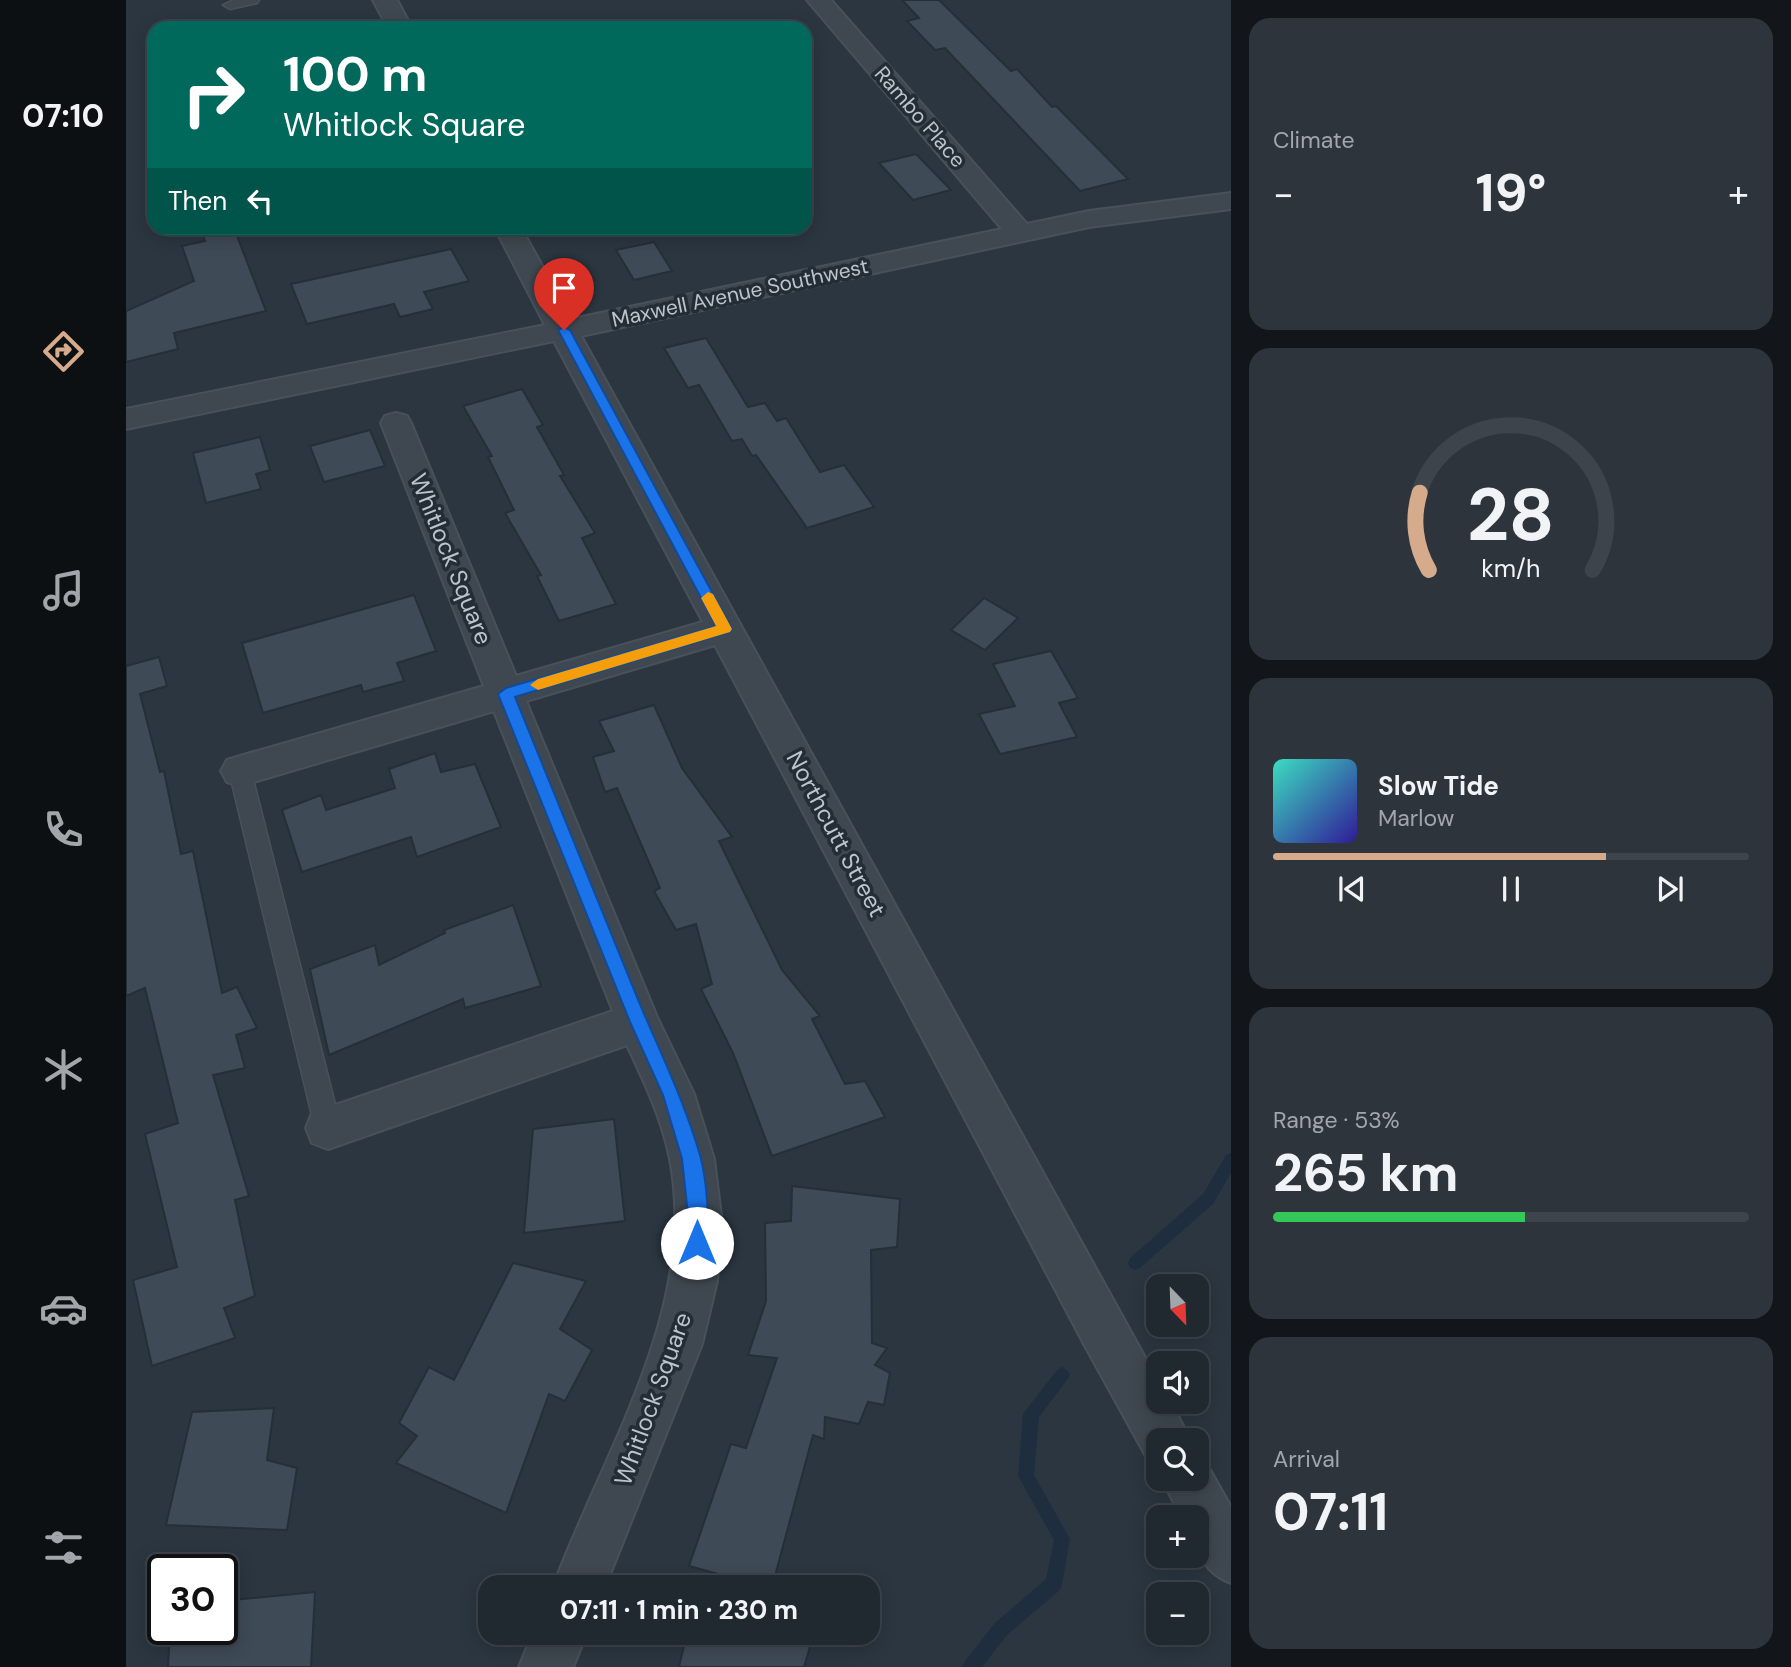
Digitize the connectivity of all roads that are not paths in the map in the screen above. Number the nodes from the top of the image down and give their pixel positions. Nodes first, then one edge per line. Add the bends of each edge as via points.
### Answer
1 (252, 0) edge
2 (385, 0) edge
3 (819, 0) edge
4 (230, 5) dead end
5 (396, 21) edge
6 (1231, 201) edge
7 (1021, 234) junction
8 (512, 235) edge
9 (564, 330) junction
10 (126, 419) edge
11 (396, 423) dead end
12 (725, 629) junction
13 (506, 694) junction
14 (240, 771) joint
15 (638, 1022) junction
16 (328, 1128) joint
17 (1158, 1428) edge
18 (1194, 1491) edge
19 (1231, 1557) edge
20 (584, 1575) edge
21 (555, 1645) edge
22 (546, 1667) edge

1 - 4 lane
2 - 5 street
3 - 7 street, Rambo Place
6 - 7 street, Maxwell Avenue Southwest via 1138,212
7 - 9 street, Maxwell Avenue Southwest
8 - 9 street, Northcutt Street
9 - 10 street, Maxwell Avenue Southwest
9 - 12 street, Northcutt Street
11 - 13 street, Whitlock Square
12 - 13 street
12 - 17 street, Northcutt Street
13 - 14 street
13 - 15 street, Whitlock Square
14 - 16 lane
15 - 16 street
15 - 20 street, Whitlock Square via 672,1094 692,1159 699,1224 694,1282 678,1344
18 - 19 street
21 - 22 street

